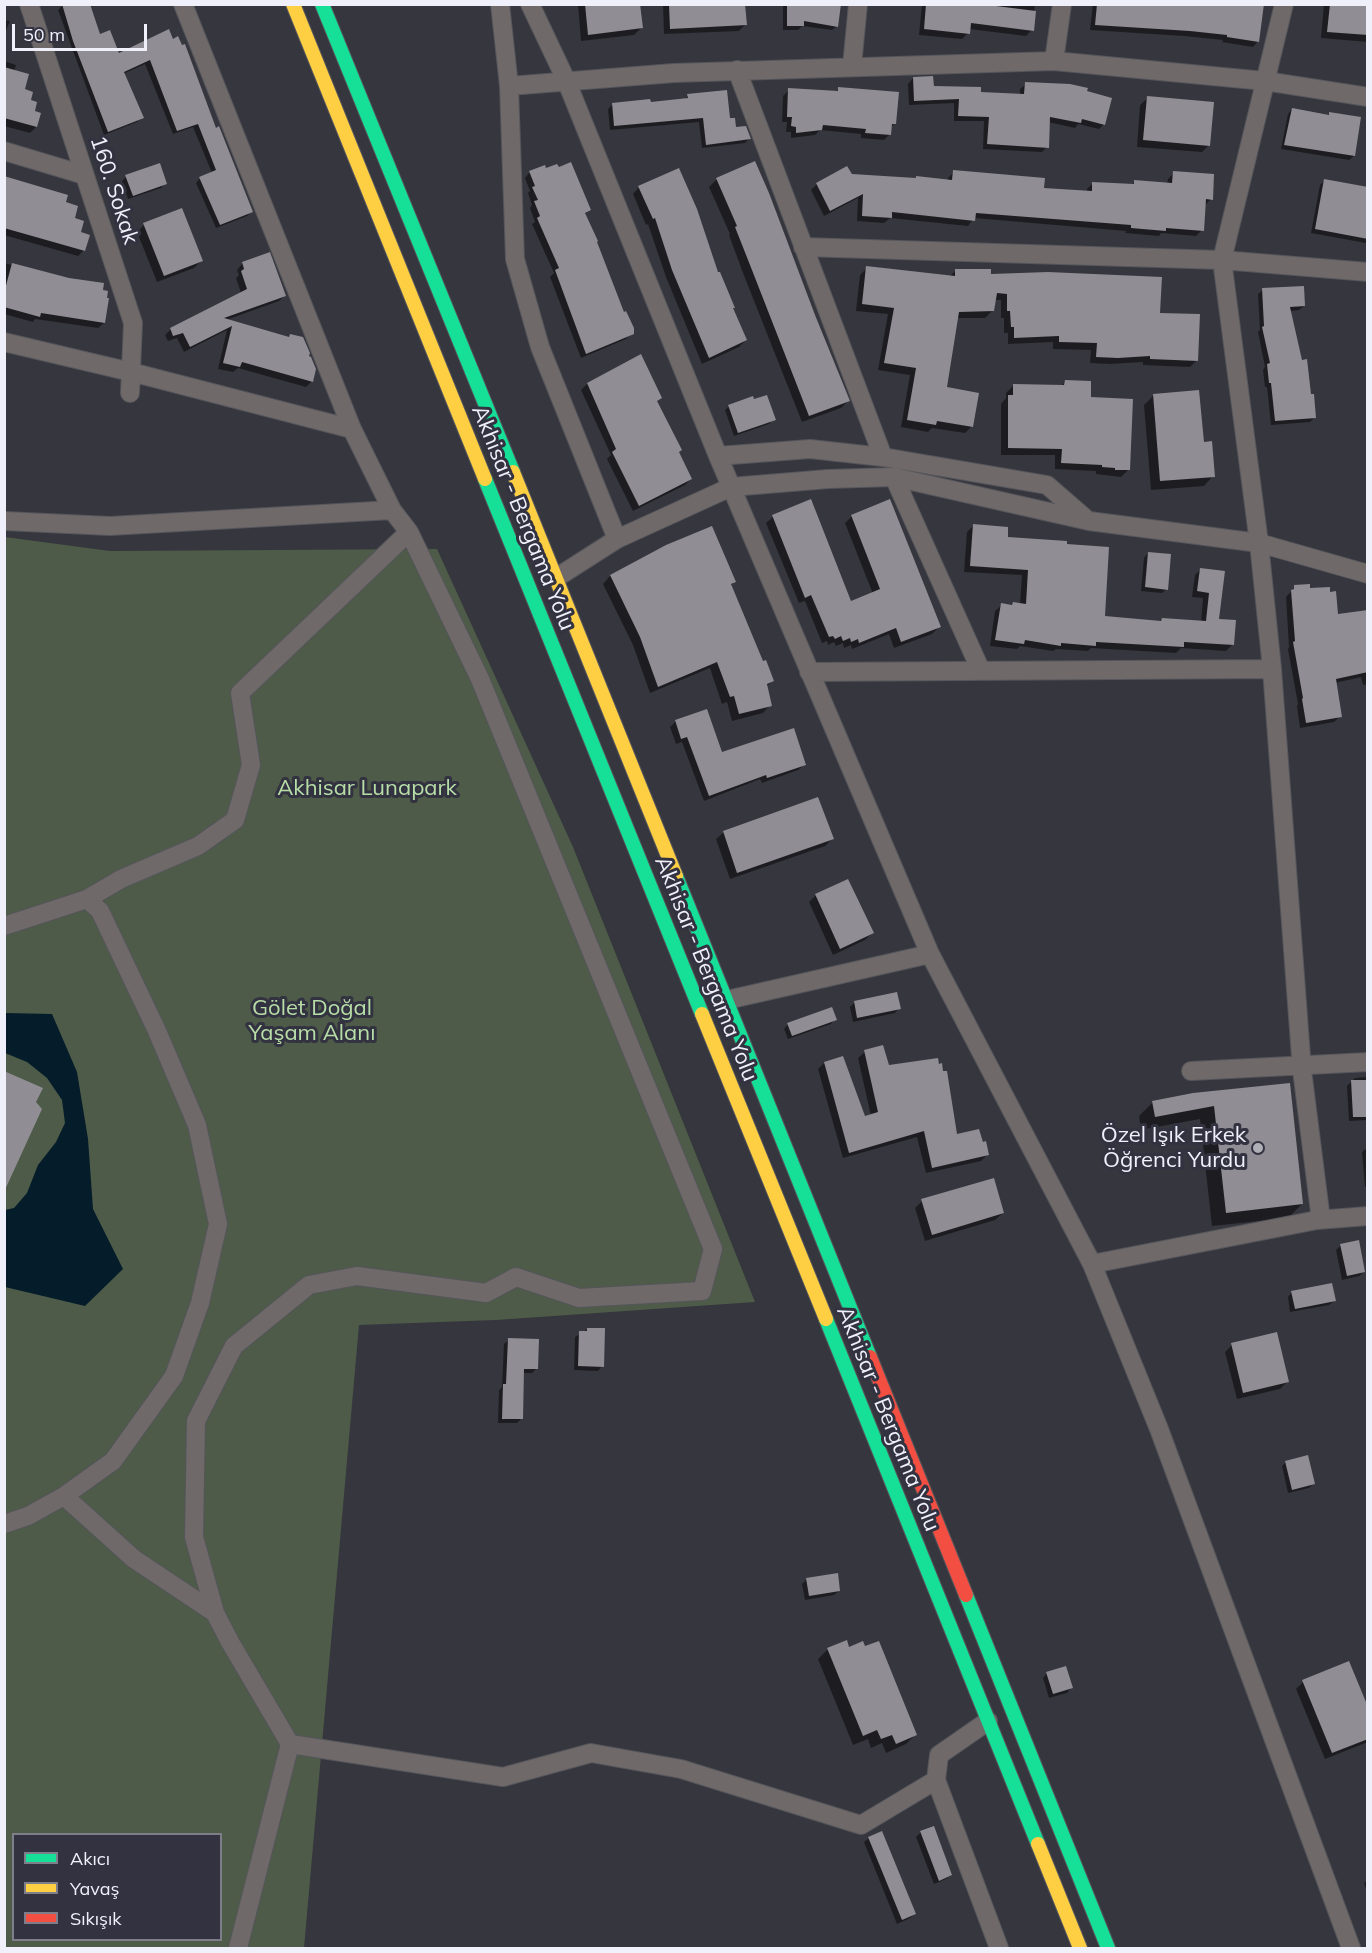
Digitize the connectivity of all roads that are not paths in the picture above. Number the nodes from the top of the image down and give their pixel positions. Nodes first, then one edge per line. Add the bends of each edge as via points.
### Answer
1 (29, 4) edge
2 (292, 4) edge
3 (322, 4) edge
4 (500, 4) edge
5 (530, 4) edge
6 (858, 4) edge
7 (1062, 4) edge
8 (1284, 4) edge
9 (180, 6) edge
10 (1054, 61) junction
11 (852, 66) junction
12 (737, 70) junction
13 (566, 80) junction
14 (1265, 81) junction
15 (508, 86) junction
16 (1368, 97) edge
17 (4, 151) edge
18 (84, 175) junction
19 (803, 247) junction
20 (1222, 260) junction
21 (1368, 272) edge
22 (4, 342) edge
23 (131, 372) junction
24 (130, 393) dead end
25 (352, 429) junction
26 (718, 456) junction
27 (883, 457) junction
28 (894, 477) junction
29 (731, 487) junction
30 (392, 510) junction
31 (4, 521) edge
32 (1089, 521) junction
33 (409, 532) junction
34 (617, 539) junction
35 (1258, 543) junction
36 (1368, 574) edge
37 (556, 578) junction
38 (1272, 669) junction
39 (981, 671) junction
40 (809, 672) junction
41 (87, 899) junction
42 (4, 926) edge
43 (930, 954) junction
44 (727, 1000) junction
45 (1368, 1062) edge
46 (1302, 1066) junction
47 (1191, 1071) dead end
48 (1368, 1216) edge
49 (1317, 1220) junction
50 (1092, 1264) junction
51 (64, 1496) junction
52 (4, 1524) edge
53 (215, 1613) junction
54 (988, 1721) junction
55 (290, 1744) junction
56 (936, 1780) junction
57 (238, 1948) edge
58 (999, 1948) edge
59 (1080, 1948) edge
60 (1108, 1948) edge
61 (1351, 1948) edge

1 - 18 street, 160. Sokak
2 - 54 main road, Akhisar - Bergama Yolu
3 - 37 main road, Akhisar - Bergama Yolu
4 - 15 street
5 - 13 street
6 - 11 street
7 - 10 street
8 - 14 street
9 - 25 street
10 - 11 street
10 - 14 street
11 - 12 street
12 - 13 street
12 - 19 street
13 - 15 street
13 - 26 street
14 - 16 street
14 - 20 street
15 - 34 street via 515,259 540,347
17 - 18 street
18 - 23 street, 160. Sokak via 133,323
19 - 20 street
19 - 27 street
20 - 21 street
20 - 35 street
22 - 23 street
23 - 24 street, 160. Sokak
23 - 25 street
25 - 30 street
26 - 27 street via 810,449
26 - 29 street
27 - 32 street via 1047,485
28 - 29 street
28 - 32 street
28 - 39 street
29 - 34 street
29 - 40 street
30 - 31 street via 110,526
30 - 33 street
32 - 35 street
33 - 41 street via 240,693 251,765 236,820 198,846 121,879
33 - 53 street via 480,679 714,1249 702,1290 579,1298 516,1277 486,1293 357,1276 309,1285 234,1346 196,1421 194,1537
34 - 37 street
35 - 36 street
35 - 38 street
37 - 44 main road, Akhisar - Bergama Yolu
38 - 39 street
38 - 46 street
39 - 40 street
40 - 43 street
41 - 42 street
41 - 51 street via 100,911 197,1125 218,1224 200,1303 174,1376 113,1461
43 - 44 street
43 - 50 street
44 - 60 main road, Akhisar - Bergama Yolu
45 - 46 street
46 - 47 street
46 - 49 street via 1320,1212
48 - 49 street
49 - 50 street
50 - 61 street via 1159,1429
51 - 52 street
51 - 53 street via 134,1559
53 - 55 street
54 - 56 street via 939,1755
54 - 59 main road, Akhisar - Bergama Yolu
55 - 56 street via 503,1777 591,1753 681,1769 861,1825
55 - 57 street
56 - 58 street

